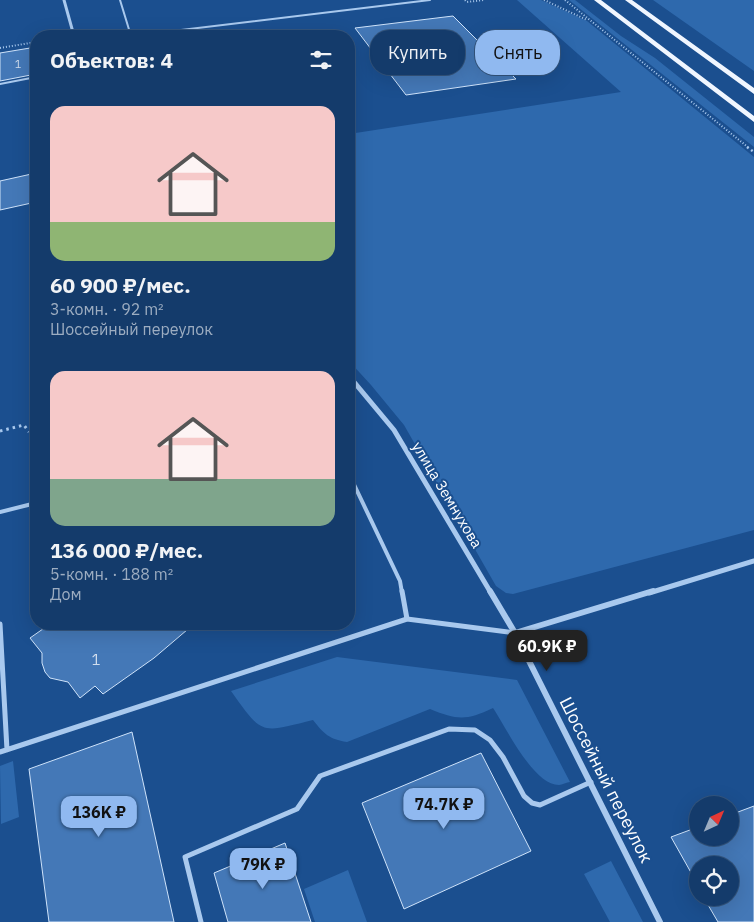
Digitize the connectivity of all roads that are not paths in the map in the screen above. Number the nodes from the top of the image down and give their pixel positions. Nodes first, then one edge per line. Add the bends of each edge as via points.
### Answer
1 (64, 0) edge
2 (120, 0) edge
3 (430, 0) edge
4 (597, 0) edge
5 (628, 0) edge
6 (72, 30) edge
7 (129, 30) edge
8 (181, 30) edge
9 (30, 78) edge
10 (0, 84) edge
11 (754, 92) edge
12 (754, 120) edge
13 (355, 383) edge
14 (355, 486) edge
15 (30, 504) edge
16 (0, 512) edge
17 (754, 561) edge
18 (407, 619) junction
19 (0, 624) edge
20 (515, 633) junction
21 (7, 750) junction
22 (0, 752) edge
23 (590, 782) junction
24 (201, 922) edge
25 (660, 922) edge

1 - 6 street
2 - 7 lane
3 - 8 lane
4 - 12 main road
5 - 11 main road
9 - 10 lane
13 - 20 street, улица Земнухова via 394,430
14 - 18 lane via 400,580
15 - 16 lane
17 - 20 street
18 - 20 lane
18 - 21 lane
19 - 21 lane
20 - 23 street, Шоссейный переулок
21 - 22 lane
23 - 24 lane via 540,804 532,803 524,796 490,740 475,730 449,729 433,734 320,776 297,809 185,857
23 - 25 street, Шоссейный переулок

